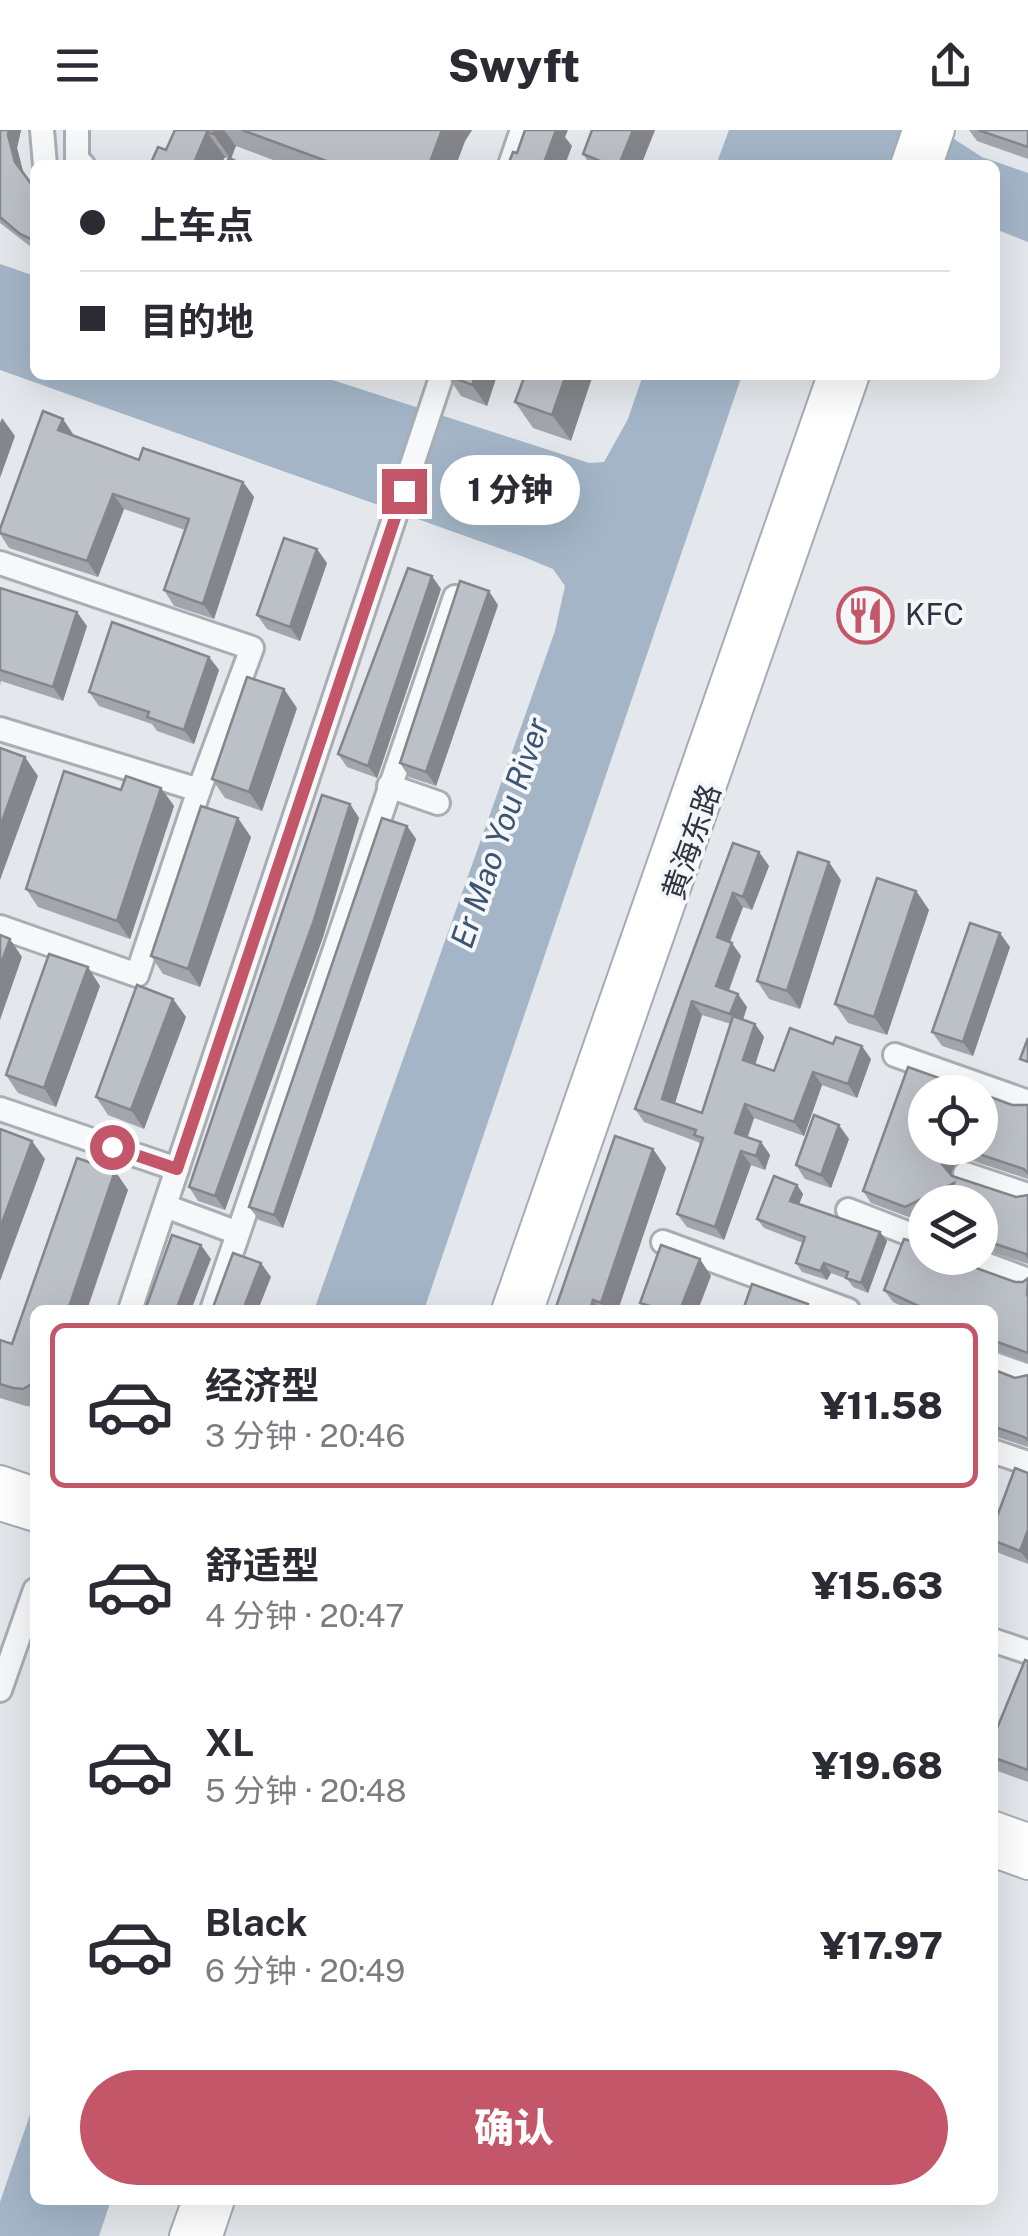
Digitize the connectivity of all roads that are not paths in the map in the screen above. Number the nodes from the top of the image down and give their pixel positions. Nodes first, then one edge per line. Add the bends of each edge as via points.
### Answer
1 (42, 130) edge
2 (77, 130) edge
3 (522, 130) edge
4 (917, 130) edge
5 (940, 130) edge
6 (45, 160) edge
7 (78, 160) edge
8 (512, 160) edge
9 (907, 160) edge
10 (930, 160) edge
11 (830, 380) edge
12 (853, 380) edge
13 (439, 384) edge
14 (0, 563) edge
15 (454, 597) edge
16 (0, 730) edge
17 (389, 786) junction
18 (199, 790) junction
19 (438, 803) dead end
20 (0, 927) edge
21 (895, 1054) dead end
22 (1028, 1102) edge
23 (0, 1109) edge
24 (177, 1169) junction
25 (965, 1174) dead end
26 (1028, 1195) edge
27 (165, 1206) junction
28 (848, 1210) dead end
29 (238, 1233) junction
30 (908, 1233) edge
31 (663, 1242) edge
32 (998, 1269) edge
33 (1028, 1280) edge
34 (132, 1305) edge
35 (214, 1305) edge
36 (508, 1305) edge
37 (531, 1305) edge
38 (834, 1305) edge
39 (998, 1365) edge
40 (1028, 1376) edge
41 (998, 1453) edge
42 (1028, 1464) edge
43 (0, 1480) edge
44 (30, 1490) edge
45 (0, 1506) edge
46 (30, 1515) edge
47 (30, 1604) edge
48 (998, 1642) edge
49 (1028, 1652) edge
50 (0, 1690) edge
51 (998, 1827) edge
52 (1028, 1838) edge
53 (998, 1854) edge
54 (1028, 1864) edge
55 (195, 2205) edge
56 (218, 2205) edge
57 (184, 2236) edge
58 (208, 2236) edge

1 - 6 street
2 - 7 street
3 - 8 street
4 - 9 main road
5 - 10 main road
11 - 36 main road, 黄海东路
12 - 37 main road, 黄海东路
13 - 24 street
14 - 18 street via 252,648
15 - 17 street
16 - 18 street
17 - 19 street
17 - 29 street
18 - 20 street via 138,975
21 - 22 street
23 - 24 street
24 - 27 street
25 - 26 street
27 - 29 street
27 - 34 street
28 - 30 street
29 - 35 street
31 - 38 street
32 - 33 street
39 - 40 street
41 - 42 street
43 - 44 main road
45 - 46 main road
47 - 50 street
48 - 49 street
51 - 52 main road
53 - 54 main road
55 - 57 main road
56 - 58 main road

